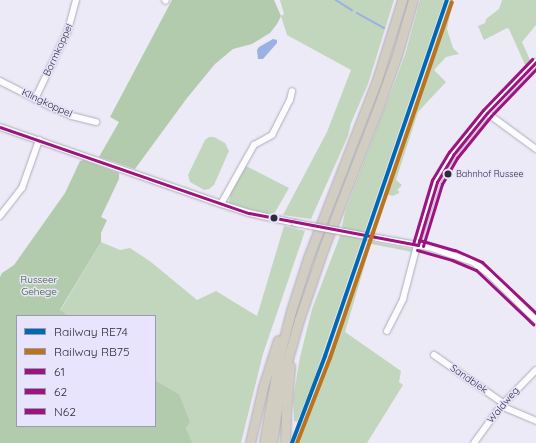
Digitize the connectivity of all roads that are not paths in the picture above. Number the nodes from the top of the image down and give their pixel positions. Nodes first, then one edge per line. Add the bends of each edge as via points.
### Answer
1 (76, 0) edge
2 (402, 0) edge
3 (413, 0) edge
4 (536, 62) edge
5 (0, 81) edge
6 (292, 91) dead end
7 (35, 98) junction
8 (487, 113) junction
9 (96, 122) dead end
10 (0, 126) edge
11 (39, 140) junction
12 (536, 149) edge
13 (221, 204) junction
14 (0, 216) edge
15 (418, 245) junction
16 (291, 311) junction
17 (299, 320) junction
18 (536, 320) edge
19 (387, 331) dead end
20 (434, 356) dead end
21 (536, 370) edge
22 (502, 405) junction
23 (536, 421) edge
24 (250, 443) edge
25 (264, 443) edge
26 (272, 443) edge
27 (286, 443) edge
28 (474, 443) edge

1 - 7 street, Bormkoppel via 68,30
2 - 16 highway via 377,80 308,258
3 - 17 highway via 379,105 324,247
4 - 8 street
5 - 7 street, Klingkoppel
6 - 13 street via 272,135 254,145
7 - 9 street, Klingkoppel via 72,116
8 - 12 street
8 - 15 street via 456,150 438,180
10 - 11 street
11 - 13 street
11 - 14 street via 22,188
13 - 15 street, bridge via 295,223
15 - 18 street via 454,255 479,266
15 - 19 street via 403,299
16 - 24 highway via 274,352
16 - 25 highway via 276,371
17 - 26 highway via 281,383
17 - 27 highway via 288,387
20 - 22 street, Sandblek
21 - 22 street, Waldweg
22 - 23 street, Sandblek
22 - 28 street, Waldweg

